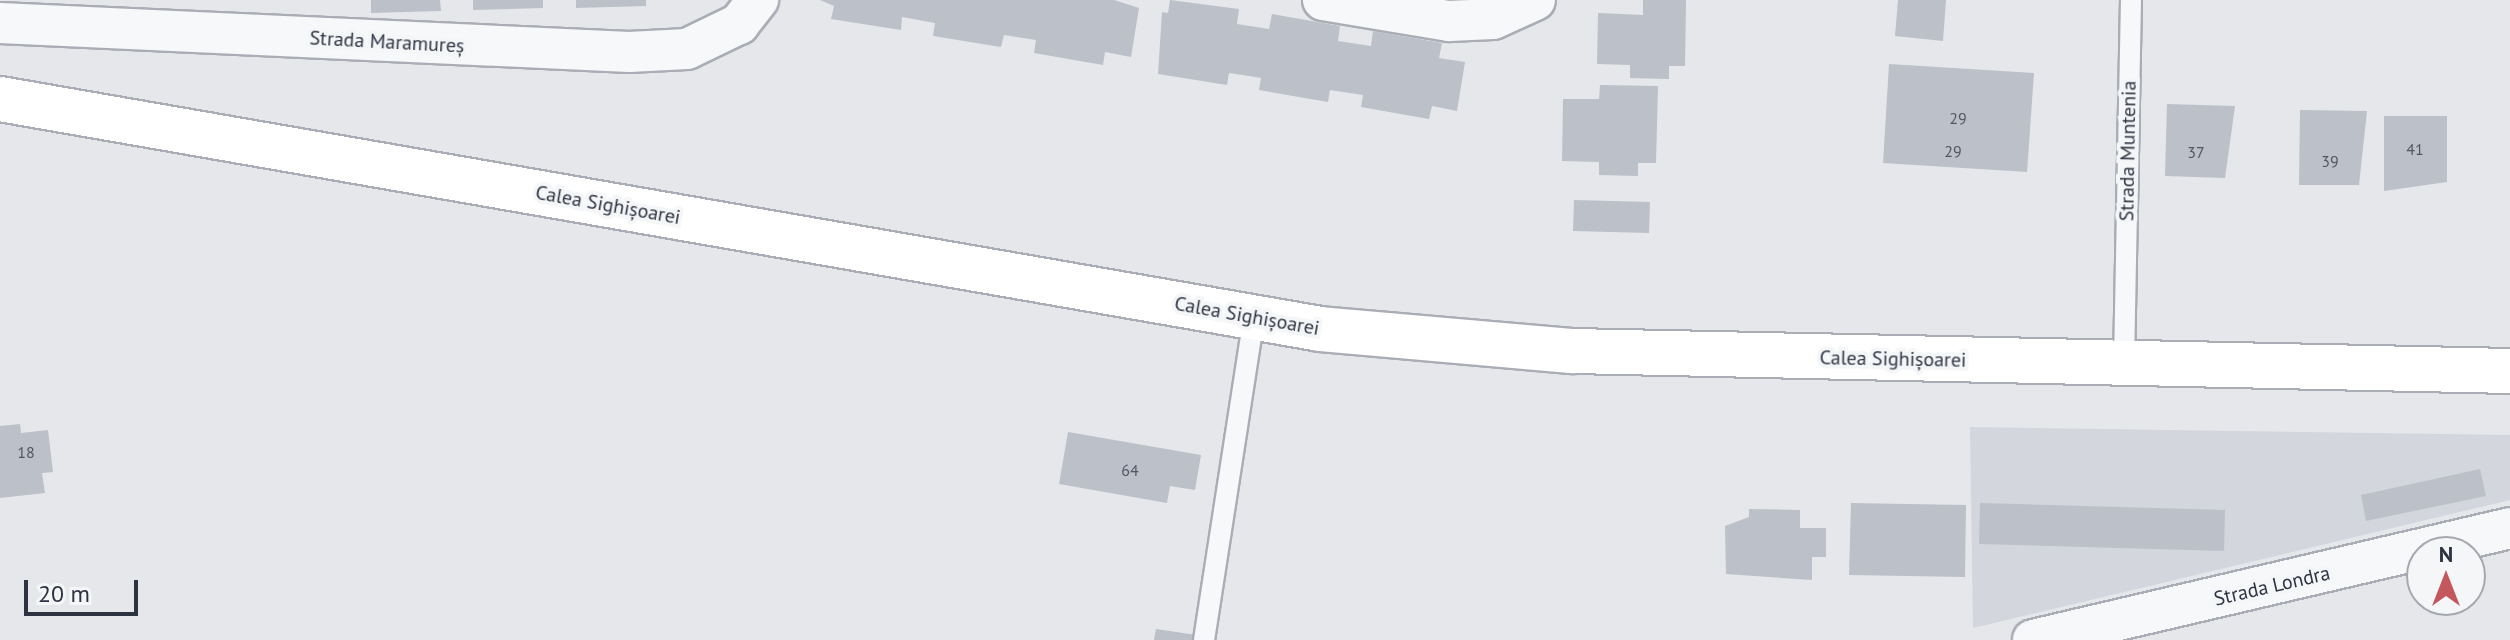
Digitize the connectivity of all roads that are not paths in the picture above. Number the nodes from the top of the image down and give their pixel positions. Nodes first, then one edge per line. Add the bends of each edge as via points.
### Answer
1 (758, 0) edge
2 (1323, 0) edge
3 (1535, 0) edge
4 (2131, 0) edge
5 (0, 23) edge
6 (0, 99) edge
7 (1254, 318) junction
8 (2124, 364) junction
9 (2510, 371) edge
10 (2510, 528) edge
11 (1204, 640) edge
12 (2033, 640) edge

1 - 5 street, Strada Maramureș via 739,24 687,49 629,52
2 - 3 street via 1449,21 1493,19
4 - 8 lane, Strada Muntenia
6 - 7 main road, Calea Sighișoarei
7 - 8 main road, Calea Sighișoarei via 1572,351
7 - 11 lane
8 - 9 main road, Calea Sighișoarei
10 - 12 street, Strada Londra

